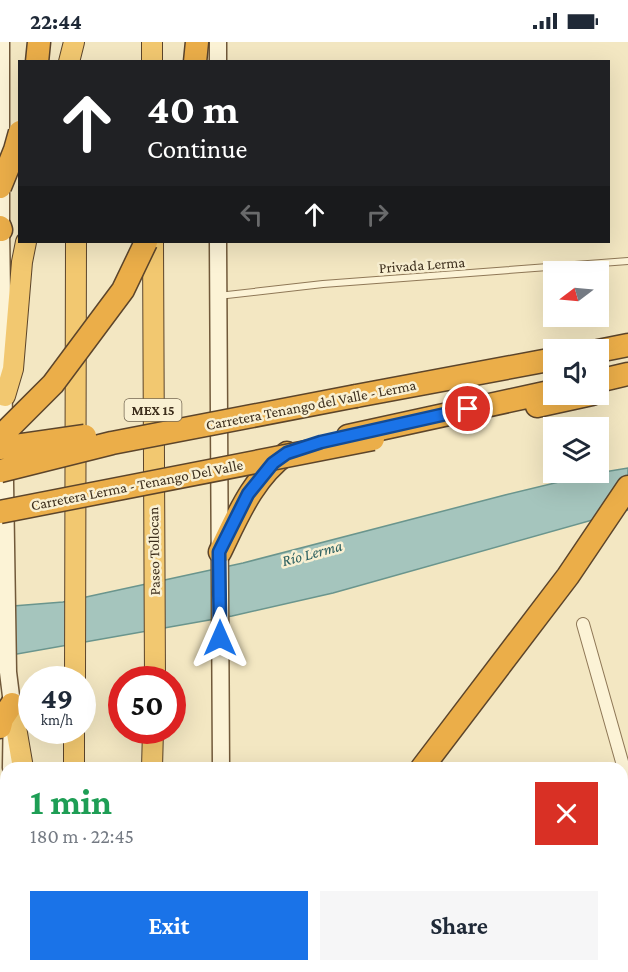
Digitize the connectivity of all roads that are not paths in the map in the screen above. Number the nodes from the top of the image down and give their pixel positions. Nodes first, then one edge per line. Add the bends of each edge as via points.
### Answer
1 (2, 42) edge
2 (39, 42) edge
3 (75, 42) edge
4 (152, 42) edge
5 (197, 42) edge
6 (218, 42) edge
7 (37, 60) edge
8 (70, 60) edge
9 (76, 60) edge
10 (152, 60) edge
11 (195, 60) edge
12 (218, 60) edge
13 (18, 139) edge
14 (0, 187) edge
15 (0, 229) edge
16 (26, 243) edge
17 (76, 243) edge
18 (146, 243) edge
19 (153, 243) edge
20 (218, 243) edge
21 (628, 261) edge
22 (218, 296) junction
23 (628, 345) edge
24 (609, 349) edge
25 (543, 361) edge
26 (628, 374) edge
27 (609, 378) edge
28 (628, 387) edge
29 (609, 391) edge
30 (543, 393) edge
31 (5, 396) junction
32 (543, 404) edge
33 (112, 443) junction
34 (2, 444) edge
35 (0, 471) edge
36 (628, 487) edge
37 (0, 512) edge
38 (220, 556) junction
39 (583, 624) dead end
40 (75, 666) edge
41 (155, 666) edge
42 (12, 704) junction
43 (0, 727) edge
44 (74, 744) edge
45 (153, 744) edge
46 (11, 762) edge
47 (22, 762) edge
48 (74, 762) edge
49 (152, 762) edge
50 (221, 762) edge
51 (427, 762) edge
52 (622, 762) edge

1 - 15 main road
2 - 7 highway
3 - 8 highway
3 - 9 highway
4 - 10 highway
5 - 11 highway
6 - 12 main road
13 - 14 highway, bridge
15 - 31 main road
16 - 31 highway via 12,369
17 - 40 highway
18 - 34 highway, bridge via 123,290 53,384
19 - 41 highway, Paseo Tollocan / MEX 15
20 - 22 main road
21 - 22 lane, Privada Lerma via 323,284
22 - 38 main road
23 - 24 highway
25 - 33 highway, Carretera Tenango del Valle - Lerma, bridge
26 - 27 highway
28 - 29 highway
30 - 38 highway via 330,439 287,453 273,463 248,494
31 - 34 main road, bridge
32 - 37 highway, Carretera Lerma - Tenango Del Valle, bridge
33 - 34 highway, bridge via 92,435
33 - 35 highway, Carretera Tenango del Valle - Lerma, bridge
34 - 42 main road, bridge
36 - 51 highway via 568,576
38 - 50 main road
39 - 52 street
42 - 43 highway
42 - 46 main road
42 - 47 highway
44 - 48 highway
45 - 49 highway

